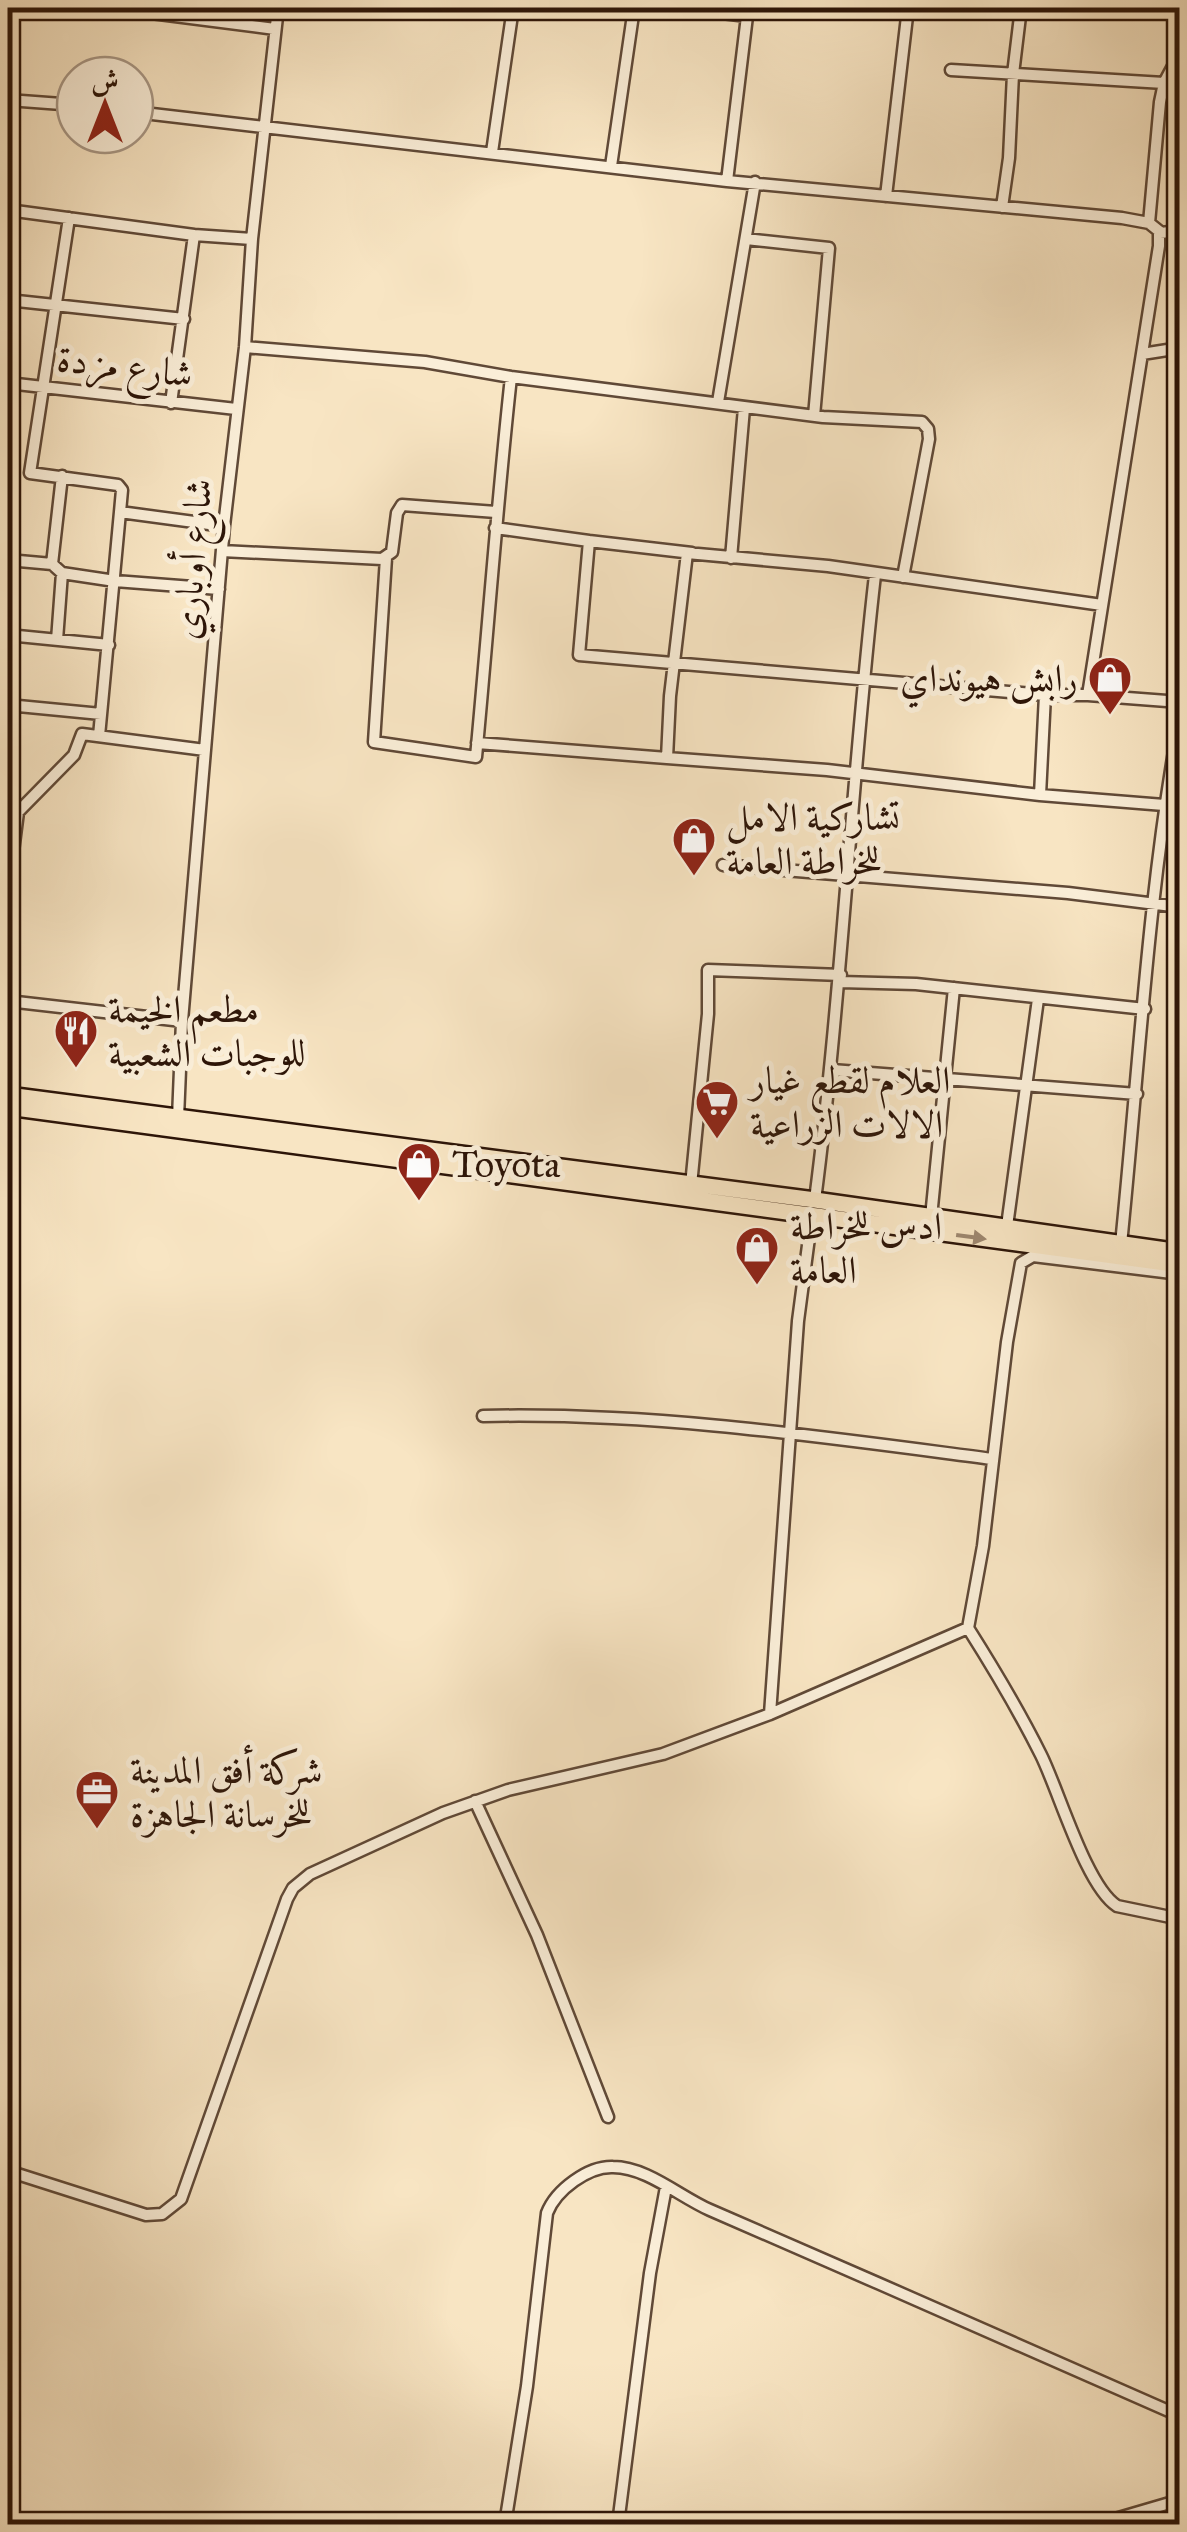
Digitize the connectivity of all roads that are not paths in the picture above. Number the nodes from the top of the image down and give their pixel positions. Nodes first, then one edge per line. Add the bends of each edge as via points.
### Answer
1 (112, 8) edge
2 (278, 8) edge
3 (513, 8) edge
4 (634, 8) edge
5 (680, 8) edge
6 (908, 8) edge
7 (1021, 8) edge
8 (187, 12) edge
9 (747, 12) edge
10 (275, 28) junction
11 (1180, 53) edge
12 (950, 70) dead end
13 (1014, 74) junction
14 (1164, 84) junction
15 (8, 100) edge
16 (55, 104) edge
17 (155, 114) edge
18 (265, 126) junction
19 (492, 152) junction
20 (611, 166) junction
21 (727, 181) junction
22 (755, 182) junction
23 (886, 196) junction
24 (1002, 207) junction
25 (8, 210) edge
26 (69, 218) junction
27 (1150, 223) junction
28 (1180, 231) edge
29 (1160, 233) junction
30 (194, 236) junction
31 (746, 238) junction
32 (252, 239) junction
33 (8, 300) edge
34 (54, 304) junction
35 (184, 319) junction
36 (245, 347) junction
37 (1180, 348) edge
38 (1142, 354) junction
39 (511, 378) junction
40 (8, 383) edge
41 (41, 387) junction
42 (718, 402) junction
43 (171, 403) junction
44 (744, 408) junction
45 (236, 409) junction
46 (814, 416) junction
47 (62, 476) junction
48 (120, 512) junction
49 (496, 512) junction
50 (224, 526) junction
51 (496, 528) junction
52 (589, 541) junction
53 (222, 550) junction
54 (693, 554) junction
55 (386, 558) junction
56 (731, 558) junction
57 (8, 560) edge
58 (52, 564) junction
59 (62, 573) junction
60 (875, 574) junction
61 (904, 576) junction
62 (115, 581) junction
63 (219, 589) junction
64 (1102, 605) junction
65 (8, 635) edge
66 (56, 640) junction
67 (109, 644) junction
68 (674, 662) junction
69 (863, 677) junction
70 (1045, 695) junction
71 (1088, 696) junction
72 (1180, 702) edge
73 (9, 705) edge
74 (102, 714) junction
75 (1180, 717) edge
76 (99, 736) junction
77 (8, 739) edge
78 (477, 743) junction
79 (205, 750) junction
80 (667, 758) junction
81 (856, 774) junction
82 (1040, 795) junction
83 (8, 803) edge
84 (1164, 804) junction
85 (18, 812) junction
86 (723, 865) dead end
87 (846, 876) junction
88 (8, 891) edge
89 (1151, 904) junction
90 (1180, 907) edge
91 (840, 978) junction
92 (954, 988) junction
93 (1038, 999) junction
94 (8, 1001) edge
95 (1144, 1008) junction
96 (182, 1021) junction
97 (832, 1070) junction
98 (945, 1079) junction
99 (1026, 1085) junction
100 (1136, 1094) junction
101 (8, 1095) edge
102 (8, 1107) edge
103 (178, 1118) junction
104 (692, 1184) junction
105 (813, 1208) junction
106 (932, 1216) junction
107 (1007, 1226) junction
108 (1022, 1244) junction
109 (1121, 1244) junction
110 (1180, 1252) edge
111 (1180, 1265) edge
112 (1018, 1266) junction
113 (1180, 1274) edge
114 (483, 1416) dead end
115 (790, 1433) junction
116 (992, 1459) junction
117 (968, 1628) junction
118 (770, 1714) junction
119 (475, 1801) junction
120 (1180, 1919) edge
121 (608, 2117) dead end
122 (8, 2171) edge
123 (666, 2187) junction
124 (1180, 2416) edge
125 (1180, 2500) edge
126 (504, 2524) edge
127 (618, 2524) edge
128 (1098, 2524) edge

1 - 8 street
2 - 10 street, شارع أوباري
3 - 19 street
4 - 20 street
5 - 9 street
6 - 23 street
7 - 13 street
8 - 10 street
9 - 21 street
10 - 18 street, شارع أوباري
11 - 14 street
12 - 13 street
13 - 14 street
13 - 24 street
14 - 27 street
15 - 16 street
17 - 18 street
18 - 19 street
18 - 32 street, شارع أوباري
19 - 20 street
20 - 21 street
21 - 22 street
22 - 23 street
22 - 31 street
23 - 24 street
24 - 27 street
25 - 26 street
26 - 30 street
26 - 34 street
27 - 29 street
28 - 29 street
29 - 38 street
30 - 32 street
30 - 35 street
31 - 42 street
31 - 46 street via 828,248
32 - 36 street, شارع أوباري
33 - 34 street
34 - 35 street
34 - 41 street
35 - 43 street
36 - 39 street via 425,362
36 - 45 street, شارع أوباري
37 - 38 street
38 - 64 street
39 - 42 street
39 - 49 street
40 - 41 street, شارع مزدة
41 - 43 street, شارع مزدة
41 - 47 street via 30,473
42 - 44 street
43 - 45 street, شارع مزدة
44 - 46 street
44 - 56 street
45 - 50 street, شارع أوباري
46 - 61 street via 912,420 928,429
47 - 48 street via 118,485
47 - 58 street
48 - 50 street
48 - 62 street
49 - 51 street
49 - 55 street via 402,505
50 - 53 street, شارع أوباري
51 - 52 street
51 - 78 street
52 - 54 street
52 - 68 street via 579,655
53 - 55 street
53 - 63 street, شارع أوباري
54 - 56 street
54 - 68 street via 686,553
55 - 78 street via 374,742 476,757
56 - 60 street
57 - 58 street
58 - 59 street
59 - 62 street
59 - 66 street
60 - 61 street
60 - 69 street
61 - 64 street
62 - 63 street
62 - 67 street
63 - 79 street, شارع أوباري
64 - 71 street
65 - 66 street
66 - 67 street
67 - 74 street
68 - 69 street
68 - 80 street
69 - 70 street
69 - 81 street
70 - 71 street
70 - 82 street
71 - 72 street
73 - 74 street
73 - 77 street
74 - 76 street
75 - 84 street
76 - 79 street
76 - 85 street via 82,734 74,755
78 - 80 street
79 - 96 street, شارع أوباري
80 - 81 street
81 - 82 street
81 - 87 street
82 - 84 street
83 - 85 street
84 - 89 street
85 - 88 street
86 - 87 street
87 - 89 street
87 - 91 street
89 - 90 street
89 - 95 street
91 - 92 street
91 - 97 street
91 - 104 street via 708,970
92 - 93 street
92 - 98 street
93 - 95 street
93 - 99 street
94 - 96 street
95 - 100 street
96 - 103 street, شارع أوباري
97 - 98 street
97 - 105 street
98 - 99 street
98 - 106 street
99 - 100 street
99 - 107 street
100 - 109 street
101 - 103 highway
102 - 105 highway
103 - 104 highway
104 - 105 highway
105 - 106 highway
105 -> 108 highway
105 - 115 street
106 - 107 highway
107 - 109 highway
108 - 111 highway
108 - 112 street
109 - 110 highway
112 - 113 street via 1033,1256
112 - 116 street
114 - 115 street
115 - 116 street
115 - 118 street
116 - 117 street
117 - 118 street
117 - 120 street via 1027,1727 1108,1900
118 - 119 street via 663,1754
119 - 121 street via 538,1935
119 - 122 street via 341,1859 293,1888 181,2199 170,2211 146,2215
123 - 124 street
123 - 126 street via 619,2167 600,2168 550,2205
123 - 127 street
125 - 128 street

